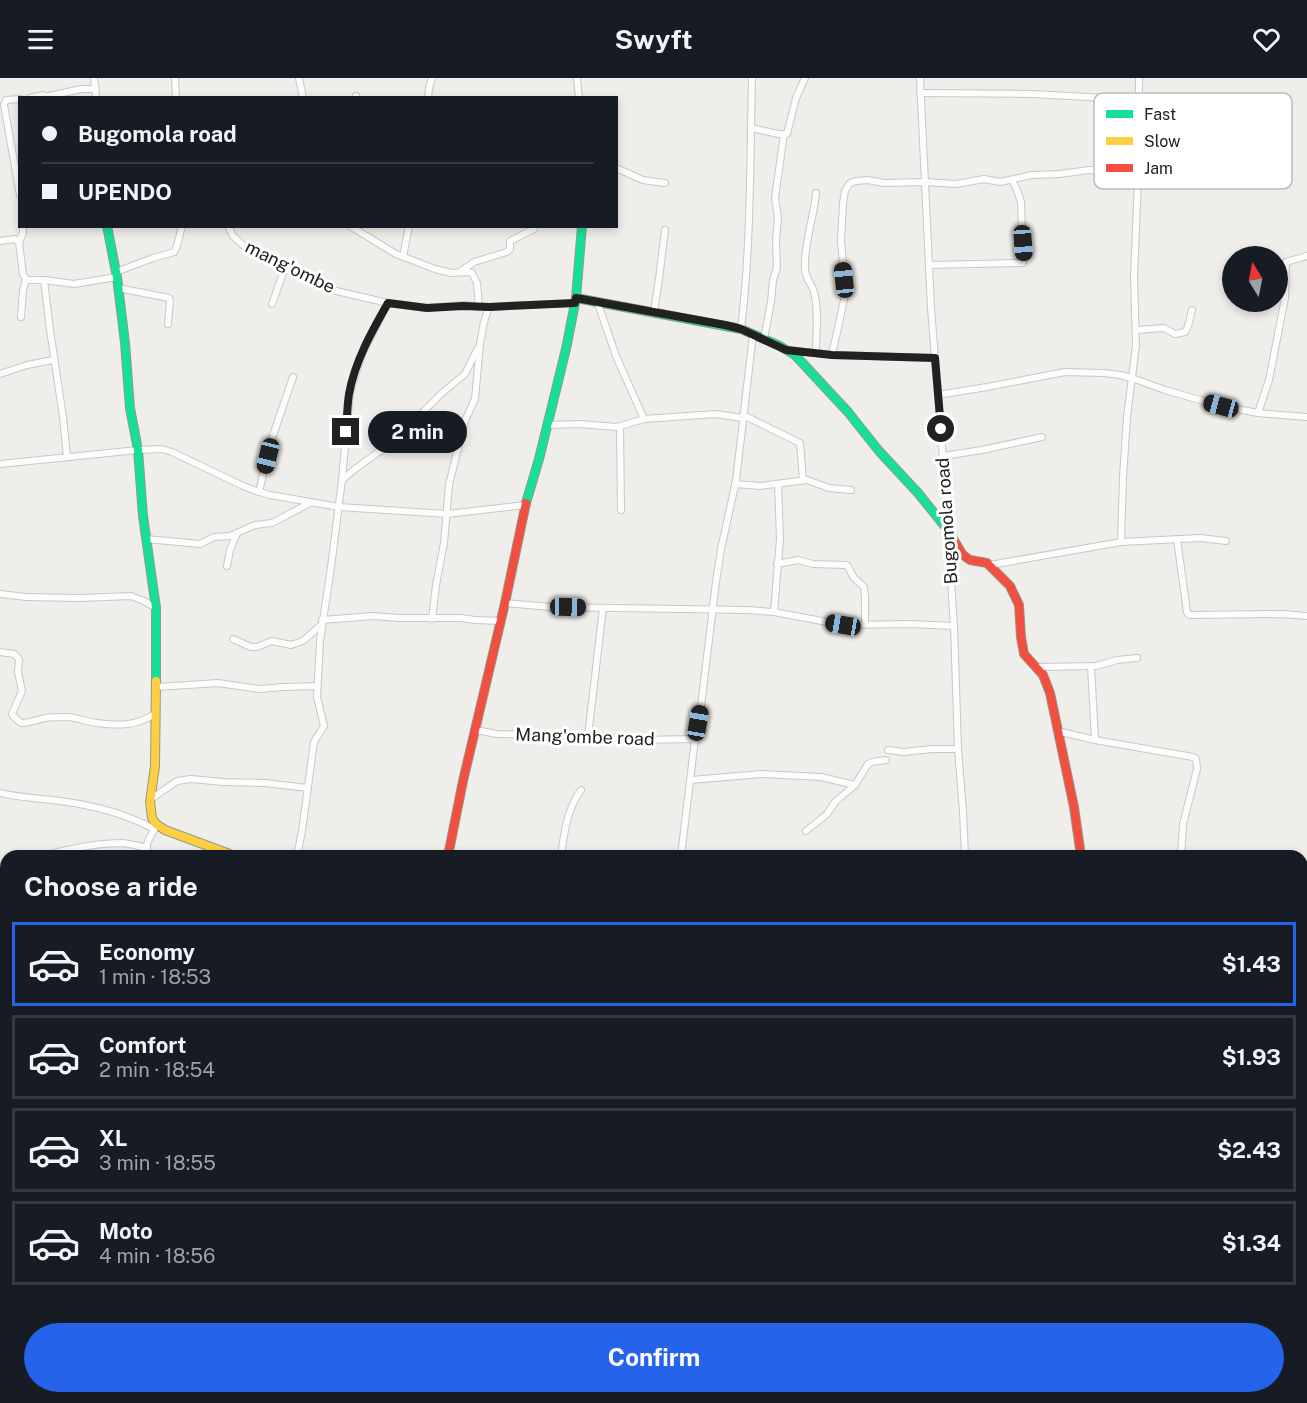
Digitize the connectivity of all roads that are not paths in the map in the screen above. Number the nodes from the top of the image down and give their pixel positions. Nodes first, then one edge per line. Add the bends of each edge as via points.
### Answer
1 (94, 78) edge
2 (175, 78) edge
3 (299, 78) edge
4 (432, 78) edge
5 (577, 78) edge
6 (752, 78) edge
7 (805, 78) edge
8 (920, 78) edge
9 (1139, 78) edge
10 (96, 89) junction
11 (920, 93) junction
12 (1140, 93) edge
13 (53, 96) edge
14 (96, 96) edge
15 (176, 96) edge
16 (303, 96) edge
17 (428, 96) edge
18 (579, 96) edge
19 (1094, 97) edge
20 (18, 99) edge
21 (751, 128) junction
22 (784, 134) junction
23 (17, 160) edge
24 (618, 169) edge
25 (1094, 171) edge
26 (1012, 180) junction
27 (925, 182) junction
28 (665, 183) dead end
29 (1138, 189) edge
30 (816, 193) dead end
31 (22, 228) edge
32 (107, 228) edge
33 (182, 228) edge
34 (229, 228) edge
35 (353, 228) edge
36 (409, 228) edge
37 (582, 228) edge
38 (534, 229) dead end
39 (665, 230) dead end
40 (0, 241) edge
41 (19, 242) junction
42 (1307, 256) edge
43 (403, 257) junction
44 (929, 265) junction
45 (285, 268) junction
46 (458, 273) junction
47 (116, 274) junction
48 (26, 279) junction
49 (44, 280) junction
50 (118, 288) junction
51 (575, 301) junction
52 (597, 301) junction
53 (272, 303) dead end
54 (388, 303) junction
55 (479, 307) junction
56 (489, 307) junction
57 (1192, 310) dead end
58 (654, 312) junction
59 (21, 317) dead end
60 (168, 324) dead end
61 (741, 329) junction
62 (1136, 330) junction
63 (753, 334) junction
64 (764, 339) junction
65 (480, 344) junction
66 (786, 350) junction
67 (816, 353) junction
68 (832, 355) junction
69 (935, 358) junction
70 (54, 360) junction
71 (0, 374) edge
72 (293, 377) dead end
73 (1132, 378) junction
74 (938, 395) junction
75 (1258, 413) junction
76 (742, 416) junction
77 (1307, 417) edge
78 (644, 419) junction
79 (547, 425) junction
80 (620, 426) junction
81 (1042, 437) dead end
82 (138, 450) junction
83 (943, 456) junction
84 (67, 457) junction
85 (0, 464) edge
86 (342, 480) junction
87 (803, 480) junction
88 (735, 484) junction
89 (778, 484) junction
90 (851, 490) dead end
91 (259, 492) junction
92 (311, 502) junction
93 (525, 505) junction
94 (339, 507) junction
95 (621, 510) dead end
96 (447, 514) junction
97 (948, 530) junction
98 (237, 532) junction
99 (146, 539) junction
100 (1177, 539) junction
101 (1226, 540) dead end
102 (1121, 542) junction
103 (777, 564) junction
104 (990, 565) junction
105 (227, 567) dead end
106 (2, 594) edge
107 (0, 601) edge
108 (505, 603) junction
109 (156, 608) junction
110 (603, 608) junction
111 (713, 610) junction
112 (774, 612) junction
113 (1307, 616) edge
114 (432, 619) junction
115 (501, 621) junction
116 (322, 622) junction
117 (865, 624) junction
118 (954, 626) junction
119 (233, 639) dead end
120 (0, 652) edge
121 (1137, 658) dead end
122 (1091, 666) junction
123 (1036, 667) junction
124 (317, 686) junction
125 (157, 687) junction
126 (156, 713) junction
127 (476, 730) junction
128 (1057, 731) junction
129 (588, 736) junction
130 (695, 739) junction
131 (1095, 740) junction
132 (958, 749) junction
133 (888, 750) dead end
134 (886, 760) dead end
135 (691, 780) junction
136 (855, 785) junction
137 (308, 788) junction
138 (581, 790) dead end
139 (0, 794) edge
140 (151, 799) junction
141 (155, 827) junction
142 (806, 831) dead end
143 (147, 848) joint
144 (67, 850) edge
145 (218, 850) edge
146 (298, 850) edge
147 (449, 850) edge
148 (562, 850) edge
149 (682, 850) edge
150 (965, 850) edge
151 (1080, 850) edge
152 (1181, 850) edge

1 - 10 street
2 - 15 street
3 - 16 street
4 - 17 street
5 - 18 street
6 - 21 street
7 - 22 street via 795,98 788,132
8 - 11 street, Bugomola road
9 - 12 street
10 - 13 street via 81,88
10 - 14 street
11 - 19 street
11 - 27 street, Bugomola road
20 - 23 street via 6,100 4,105
21 - 22 street
21 - 61 street via 748,256
22 - 64 street via 775,198 777,268
24 - 28 street via 643,180
25 - 26 street
26 - 27 street
26 - 44 street via 1021,202 1023,263
27 - 44 street, Bugomola road
27 - 68 street via 868,180 850,183 847,188 841,241 844,300
29 - 62 street
30 - 67 street via 805,250 805,276 814,293
31 - 41 street
32 - 47 street
33 - 47 street via 176,251
34 - 45 street, mang'ombe via 244,246
35 - 43 street
36 - 43 street
37 - 51 street
38 - 46 street via 510,241 507,252 474,262
39 - 58 street
40 - 41 street
41 - 48 street
42 - 75 street via 1286,262 1285,298 1269,380
43 - 46 street
44 - 69 street, Bugomola road
45 - 53 street
45 - 54 street, mang'ombe via 320,286
46 - 55 street via 473,274
47 - 49 street via 74,284
47 - 50 street
48 - 49 street
48 - 59 street
49 - 70 street
50 - 60 street via 169,298
50 - 82 street
51 - 52 street
51 - 56 street, mang'ombe
51 - 79 street
52 - 58 street
52 - 78 street
54 - 55 street, mang'ombe via 427,308
54 - 86 street via 362,354 350,392
55 - 56 street, mang'ombe
56 - 65 street
57 - 62 street via 1185,333 1164,328
58 - 61 street
61 - 63 street
62 - 73 street
63 - 64 street
63 - 76 street
64 - 66 street
65 - 86 street via 465,374 393,441
65 - 96 street via 476,394 455,458
66 - 67 street
66 - 97 street via 823,383
67 - 68 street
68 - 69 street
69 - 74 street, Bugomola road
70 - 71 street
70 - 84 street
72 - 91 street via 270,444
73 - 74 street via 1065,372
73 - 75 street via 1188,398
73 - 102 street
74 - 83 street, Bugomola road
75 - 77 street
76 - 78 street
76 - 87 street via 800,443
76 - 88 street
78 - 80 street
79 - 80 street
79 - 93 street
80 - 95 street
81 - 83 street
82 - 84 street
82 - 91 street via 172,452
82 - 99 street
83 - 97 street, Bugomola road
84 - 85 street
86 - 94 street
87 - 89 street
87 - 90 street
88 - 89 street
88 - 111 street
89 - 103 street
91 - 92 street
92 - 94 street
92 - 98 street via 272,523
93 - 96 street
93 - 108 street
94 - 96 street
94 - 116 street
96 - 114 street
97 - 104 street via 966,557
97 - 118 street, Bugomola road
98 - 99 street via 199,545
98 - 105 street
99 - 109 street
100 - 101 street
100 - 102 street
100 - 113 street via 1189,615
102 - 104 street
103 - 112 street
103 - 117 street via 798,560 847,565 864,587
104 - 123 street via 1018,600 1023,651
106 - 107 street
106 - 109 street via 131,596
108 - 110 street
108 - 115 street
109 - 125 street
110 - 111 street
110 - 129 street
111 - 112 street
111 - 130 street
112 - 117 street via 843,625
114 - 115 street
114 - 116 street via 373,616
115 - 127 street
116 - 119 street via 303,641 291,645 272,641 251,647
116 - 124 street
117 - 118 street
118 - 132 street, Bugomola road
120 - 126 street via 19,659 22,691 12,714 21,723 69,717 96,723 134,723
121 - 122 street
122 - 123 street
122 - 131 street
123 - 128 street via 1048,688
124 - 125 street
124 - 137 street via 324,726 315,742
125 - 126 street
126 - 140 street
127 - 129 street, Mang'ombe road
127 - 147 street
128 - 131 street
128 - 151 street
129 - 130 street, Mang'ombe road
130 - 135 street
131 - 152 street via 1196,759
132 - 133 street
132 - 150 street, Bugomola road
134 - 136 street via 868,764
135 - 136 street via 773,774 819,777
135 - 149 street
136 - 142 street
137 - 140 street via 183,779
137 - 146 street
138 - 148 street via 568,817
139 - 141 street via 83,805
140 - 141 street
141 - 143 street
141 - 145 street
143 - 144 street via 122,843

